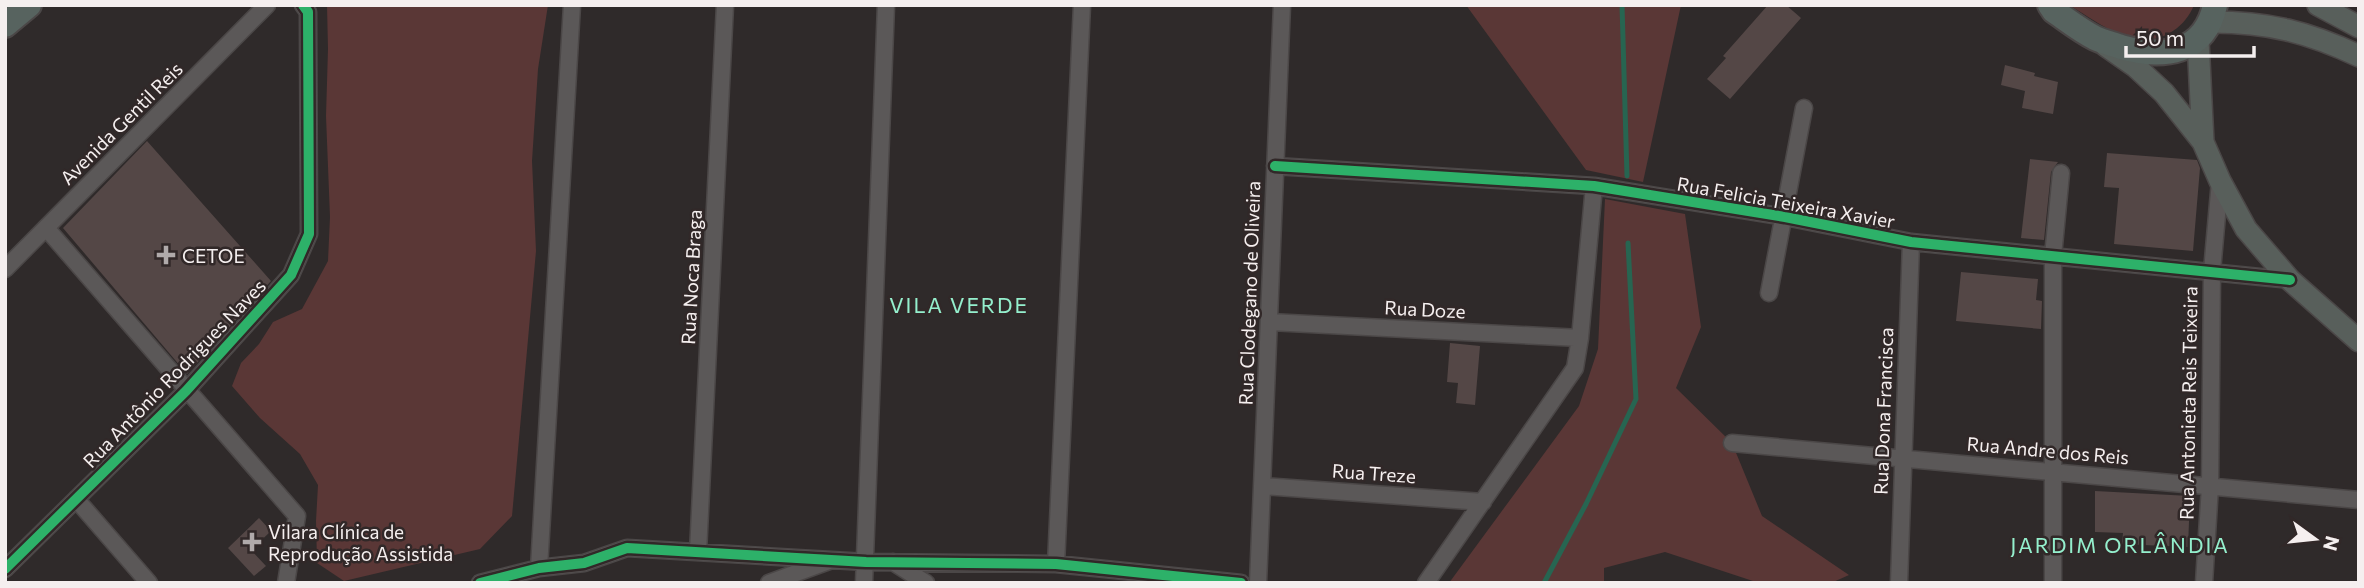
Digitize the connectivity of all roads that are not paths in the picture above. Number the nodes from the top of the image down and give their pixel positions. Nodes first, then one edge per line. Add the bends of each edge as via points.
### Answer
1 (18, 5) edge
2 (29, 5) edge
3 (267, 5) edge
4 (303, 5) edge
5 (572, 5) edge
6 (725, 5) edge
7 (886, 5) edge
8 (1083, 5) edge
9 (1282, 5) edge
10 (2318, 5) edge
11 (2048, 7) edge
12 (2208, 22) edge
13 (5, 25) edge
14 (2359, 27) edge
15 (2096, 39) junction
16 (2359, 56) edge
17 (1804, 108) dead end
18 (2203, 142) junction
19 (1275, 166) junction
20 (2061, 173) dead end
21 (2220, 181) junction
22 (1594, 186) junction
23 (1785, 217) junction
24 (47, 229) junction
25 (1911, 242) junction
26 (2053, 256) junction
27 (5, 270) edge
28 (2212, 271) junction
29 (2290, 280) junction
30 (1769, 293) dead end
31 (1269, 323) junction
32 (1580, 338) junction
33 (2359, 341) edge
34 (186, 391) junction
35 (1732, 443) dead end
36 (1902, 458) junction
37 (2054, 472) junction
38 (1262, 486) junction
39 (2210, 486) junction
40 (76, 499) junction
41 (2359, 499) edge
42 (1483, 502) junction
43 (698, 552) junction
44 (835, 559) junction
45 (866, 562) junction
46 (893, 562) junction
47 (1056, 564) junction
48 (539, 568) junction
49 (5, 569) edge
50 (149, 583) edge
51 (286, 583) edge
52 (480, 583) edge
53 (769, 583) edge
54 (864, 583) edge
55 (926, 583) edge
56 (1241, 583) edge
57 (1258, 583) edge
58 (1426, 583) edge
59 (1899, 583) edge
60 (2053, 583) edge
61 (2204, 583) edge

1 - 13 main road
2 - 13 highway
3 - 24 street, Avenida Gentil Reis
4 - 34 street, Rua Antônio Rodrigues Naves via 308,12 309,234 291,275
5 - 48 street
6 - 43 street, Rua Noca Braga
7 - 45 street
8 - 47 street
9 - 19 street, Rua Clodegano de Oliveira
10 - 14 main road
11 - 15 highway
12 - 15 highway via 2189,47 2167,53 2141,53
12 - 16 main road via 2287,28
12 - 18 main road
15 - 18 main road via 2164,93
17 - 23 street
18 - 21 main road
19 - 22 street, Rua Felicia Teixeira Xavier
19 - 31 street, Rua Clodegano de Oliveira
20 - 26 street
21 - 28 street, Rua Antonieta Reis Teixeira
21 - 29 main road via 2246,229
22 - 23 street, Rua Felicia Teixeira Xavier
22 - 32 street
23 - 25 street, Rua Felicia Teixeira Xavier
23 - 30 street
24 - 27 street, Avenida Gentil Reis
24 - 34 street
25 - 26 street, Rua Felicia Teixeira Xavier
25 - 36 street, Rua Dona Francisca
26 - 28 street, Rua Felicia Teixeira Xavier
26 - 37 street
28 - 29 street, Rua Felicia Teixeira Xavier
28 - 39 street, Rua Antonieta Reis Teixeira
29 - 33 main road
31 - 32 street, Rua Doze
31 - 38 street, Rua Clodegano de Oliveira
32 - 42 street via 1575,368
34 - 40 street, Rua Antônio Rodrigues Naves
34 - 51 street via 296,516
35 - 36 street, Rua Andre dos Reis
36 - 37 street, Rua Andre dos Reis
36 - 59 street, Rua Dona Francisca
37 - 39 street, Rua Andre dos Reis
37 - 60 street
38 - 42 street, Rua Treze
38 - 57 street, Rua Clodegano de Oliveira
39 - 41 street, Rua Andre dos Reis
39 - 61 street, Rua Antonieta Reis Teixeira
40 - 49 street, Rua Antônio Rodrigues Naves
40 - 50 street
42 - 58 street
43 - 44 street
43 - 48 street via 627,548 584,563
44 - 45 street
44 - 53 street
45 - 46 street
45 - 54 street
46 - 47 street
46 - 55 street
47 - 56 street
48 - 52 street

